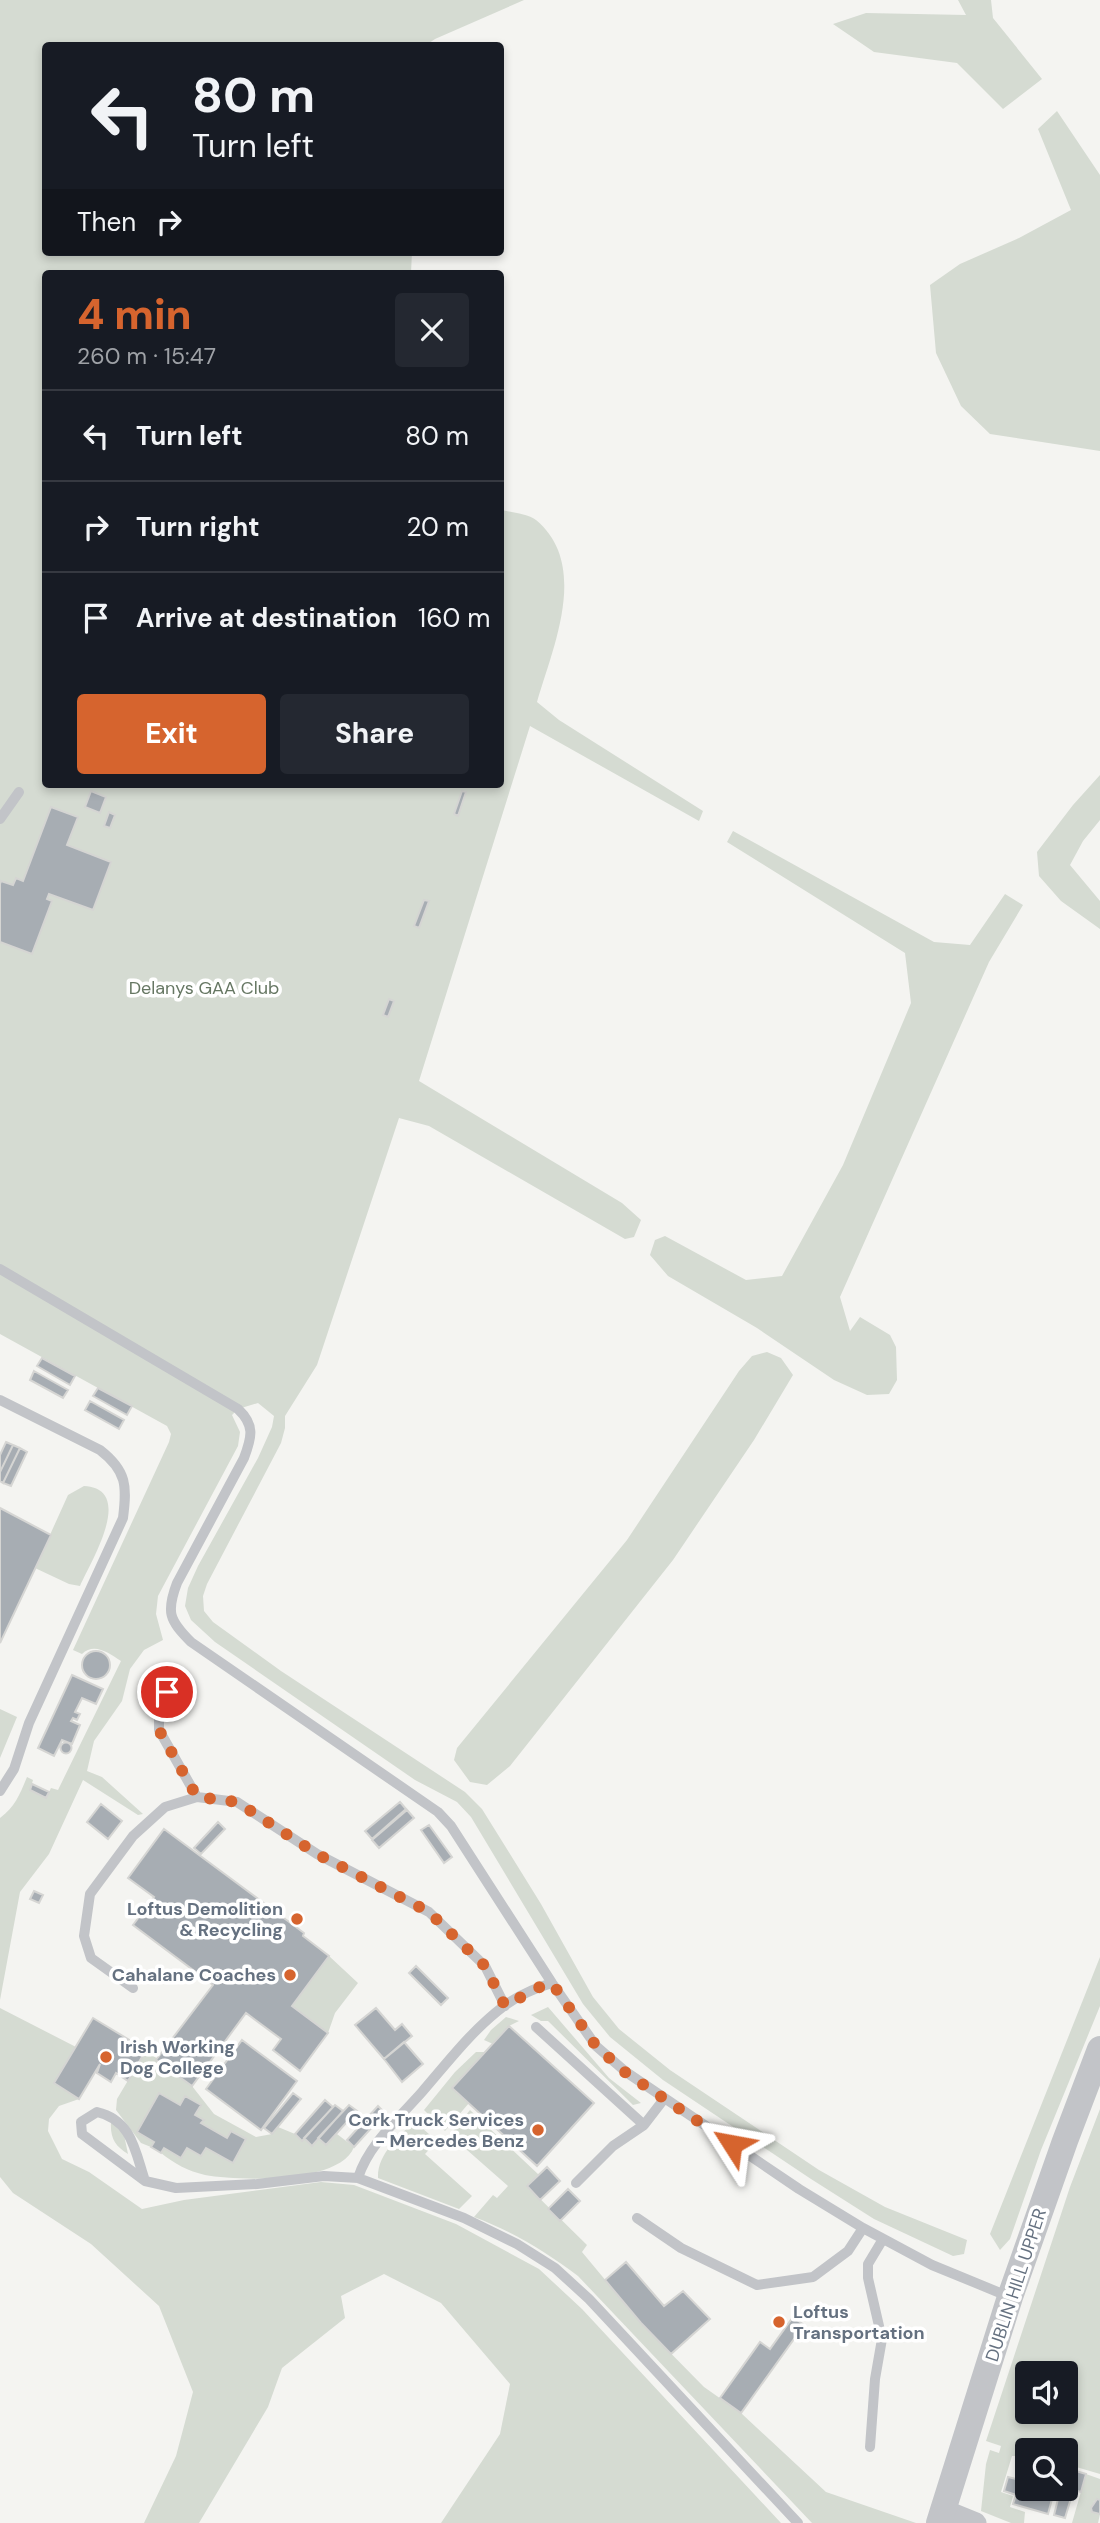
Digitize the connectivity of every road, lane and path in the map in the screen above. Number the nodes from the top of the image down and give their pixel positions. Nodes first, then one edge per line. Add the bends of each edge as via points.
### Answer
1 (19, 792) dead end
2 (0, 819) edge
3 (0, 1269) edge
4 (0, 1400) edge
5 (176, 1672) dead end
6 (0, 1791) edge
7 (197, 1797) junction
8 (552, 1983) junction
9 (133, 1988) dead end
10 (505, 2006) junction
11 (536, 2027) dead end
12 (1100, 2049) edge
13 (664, 2098) junction
14 (644, 2125) junction
15 (358, 2178) junction
16 (145, 2181) junction
17 (576, 2183) dead end
18 (637, 2218) dead end
19 (863, 2228) junction
20 (883, 2239) junction
21 (1010, 2297) junction
22 (870, 2447) dead end
23 (941, 2517) edge
24 (798, 2523) edge
25 (976, 2523) edge

1 - 2 lane
3 - 8 lane via 245,1415 251,1424 251,1438 244,1458 171,1599 170,1613 177,1628 438,1812
4 - 6 lane via 115,1461 126,1493 122,1518
5 - 7 lane via 159,1712 159,1730
7 - 9 lane via 165,1807 133,1836 90,1894 84,1936 91,1958
7 - 10 lane via 237,1802 317,1854 429,1912 485,1966
8 - 10 lane
8 - 13 lane via 596,2046
10 - 15 lane via 474,2032 388,2132
11 - 14 lane
12 - 21 street, DUBLIN HILL UPPER
13 - 14 lane
13 - 19 lane
14 - 17 lane via 613,2146
15 - 16 lane via 324,2176 176,2188
15 - 24 lane via 464,2218 555,2268
16 - 16 lane via 126,2128 97,2112 81,2122 82,2134
18 - 19 lane via 681,2249 757,2285 813,2277 848,2251
19 - 20 lane
20 - 21 lane
20 - 22 lane via 868,2264 882,2339
21 - 23 street, DUBLIN HILL UPPER
23 - 25 street

